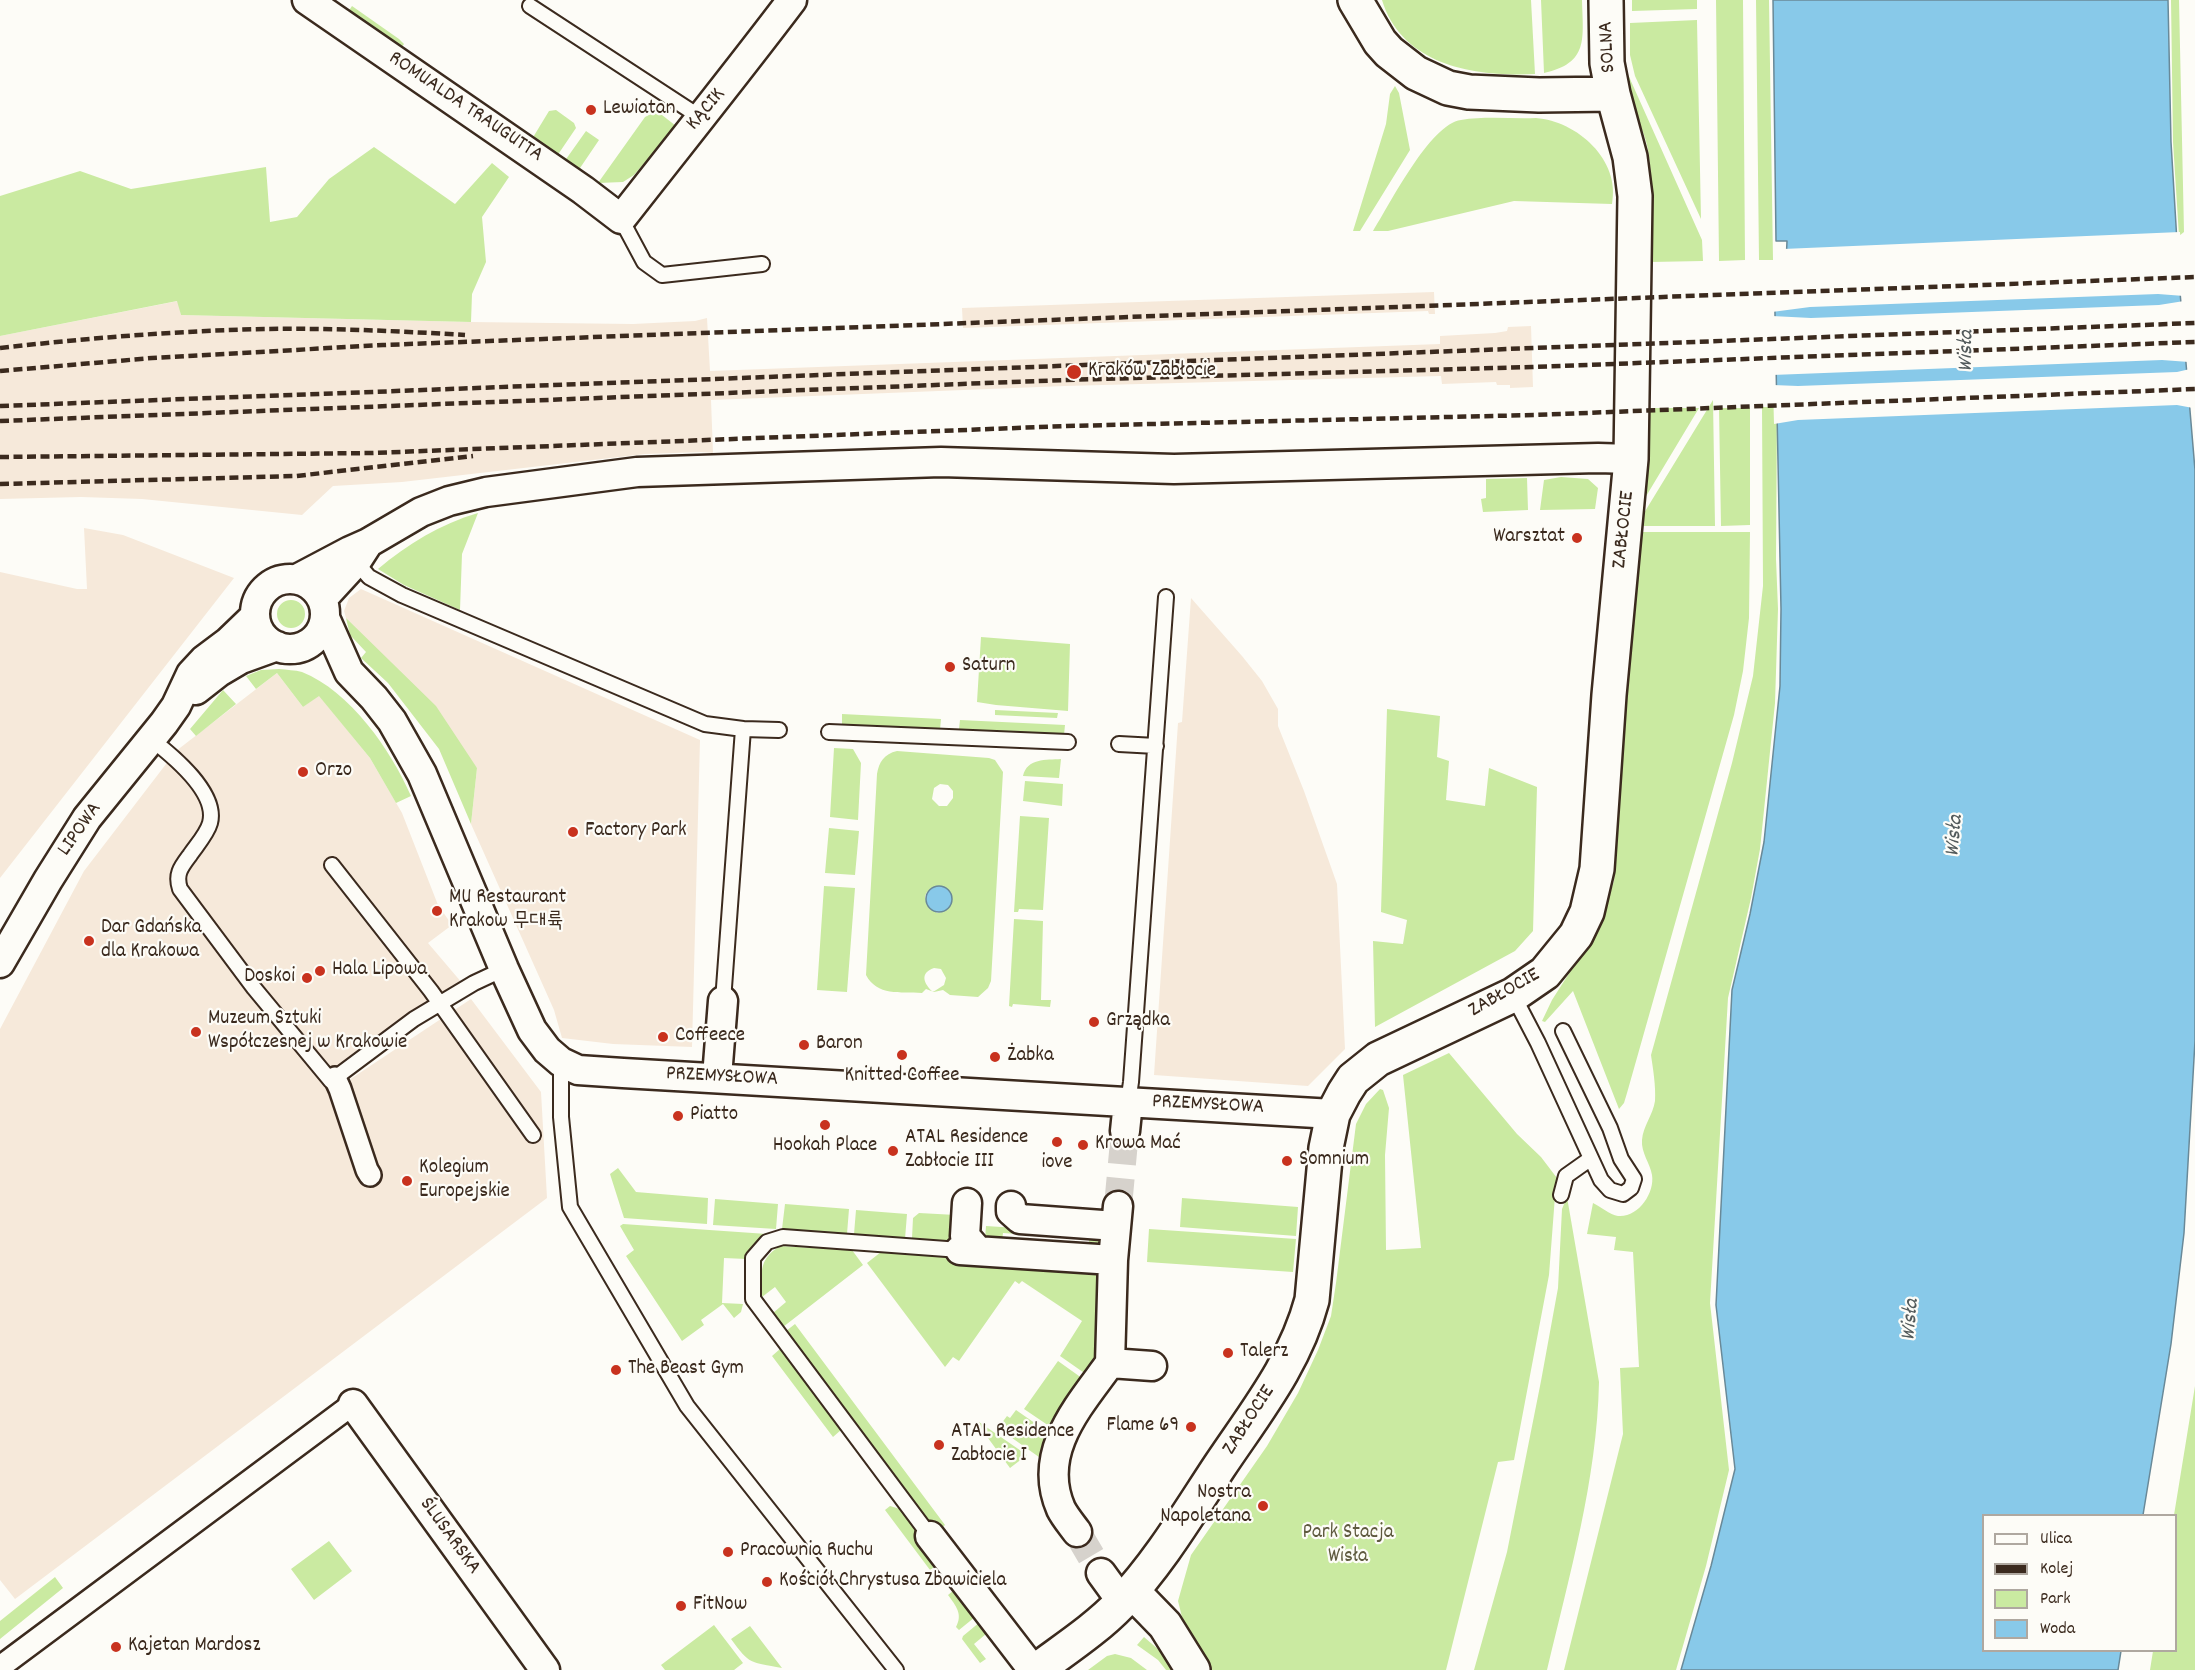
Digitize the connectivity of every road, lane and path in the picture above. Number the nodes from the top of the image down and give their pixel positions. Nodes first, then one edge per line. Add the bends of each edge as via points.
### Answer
1 (307, 0) edge
2 (791, 0) edge
3 (1355, 0) edge
4 (1363, 0) edge
5 (1606, 0) edge
6 (530, 6) dead end
7 (1373, 31) junction
8 (1613, 94) junction
9 (700, 117) junction
10 (621, 219) junction
11 (762, 264) dead end
12 (1632, 459) junction
13 (362, 553) junction
14 (297, 579) junction
15 (1166, 597) dead end
16 (324, 608) junction
17 (255, 616) junction
18 (285, 647) junction
19 (349, 672) junction
20 (176, 706) junction
21 (743, 729) junction
22 (778, 730) dead end
23 (829, 732) dead end
24 (151, 739) junction
25 (1068, 742) dead end
26 (1119, 744) dead end
27 (1156, 746) junction
28 (332, 865) dead end
29 (0, 963) edge
30 (504, 969) junction
31 (1513, 995) junction
32 (723, 1001) joint
33 (440, 1003) junction
34 (1563, 1031) dead end
35 (561, 1062) junction
36 (717, 1077) junction
37 (334, 1078) junction
38 (1128, 1102) junction
39 (1333, 1114) junction
40 (1125, 1131) tunnel mouth
41 (533, 1136) dead end
42 (1590, 1160) junction
43 (370, 1175) dead end
44 (1561, 1195) dead end
45 (967, 1203) dead end
46 (1011, 1206) dead end
47 (969, 1251) junction
48 (1113, 1260) junction
49 (1110, 1363) junction
50 (1152, 1366) dead end
51 (353, 1404) joint
52 (1077, 1532) tunnel mouth
53 (930, 1536) joint
54 (1101, 1573) tunnel mouth
55 (1127, 1596) junction
56 (0, 1667) edge
57 (545, 1670) edge
58 (897, 1670) edge
59 (1033, 1670) edge
60 (1037, 1670) edge
61 (1193, 1670) edge

1 - 10 street, ROMUALDA TRAUGUTTA
2 - 9 street, KĄCIK
3 - 7 street
4 - 7 street
5 - 8 street, SOLNA via 1607,63
6 - 9 lane
7 - 8 street via 1406,67 1448,88 1539,95
8 - 12 street, ZABŁOCIE via 1630,157 1635,196
9 - 10 street, KĄCIK
10 - 11 lane via 644,262 662,275
12 - 13 street via 1174,469 941,462 637,472 467,496 421,512
12 - 31 street, ZABŁOCIE via 1593,891 1587,912 1568,947 1538,979
13 - 14 street via 350,550
13 - 16 street
13 - 21 lane via 369,577 402,595 705,724
14 - 16 street via 312,586
14 - 17 street via 267,587 256,605
15 - 27 lane
16 - 18 street via 322,629 315,639 305,646
16 - 19 street, PRZEMYSŁOWA
17 - 18 street via 262,634
17 - 20 street, LIPOWA via 191,674
18 - 19 street, PRZEMYSŁOWA
18 - 20 street, LIPOWA via 241,659
19 - 30 street, PRZEMYSŁOWA via 392,721 422,774
20 - 24 street, LIPOWA
21 - 22 lane
21 - 32 lane
23 - 25 lane
24 - 29 street, LIPOWA via 87,818
24 - 37 lane via 183,768 204,792 211,807 210,824 179,870 180,888 254,988 331,1081
26 - 27 lane
27 - 38 lane
28 - 33 lane
30 - 33 lane
30 - 35 street, PRZEMYSŁOWA via 532,1030
31 - 39 street, ZABŁOCIE via 1378,1059 1353,1079
31 - 42 lane
32 - 36 street
33 - 37 lane
33 - 41 lane
34 - 42 lane via 1621,1159 1634,1179 1631,1188 1623,1194 1610,1190
35 - 36 street, PRZEMYSŁOWA via 578,1070
35 - 58 lane via 561,1118 570,1207 687,1406
36 - 38 street, PRZEMYSŁOWA
37 - 43 street
38 - 39 street, PRZEMYSŁOWA
38 - 40 street
39 - 55 street, ZABŁOCIE via 1326,1148 1312,1300 1298,1343 1159,1558
42 - 44 lane via 1566,1176
45 - 47 street via 965,1236
46 - 48 street via 1020,1219 1117,1216
47 - 48 street
47 - 53 lane via 783,1237 767,1242 753,1258 753,1299
48 - 49 street
49 - 50 street
49 - 52 street via 1064,1428 1054,1458 1055,1492 1062,1511
51 - 56 street
51 - 57 street, ŚLUSARSKA
53 - 59 street
54 - 55 street
55 - 60 street, ZABŁOCIE
55 - 61 street via 1165,1624

